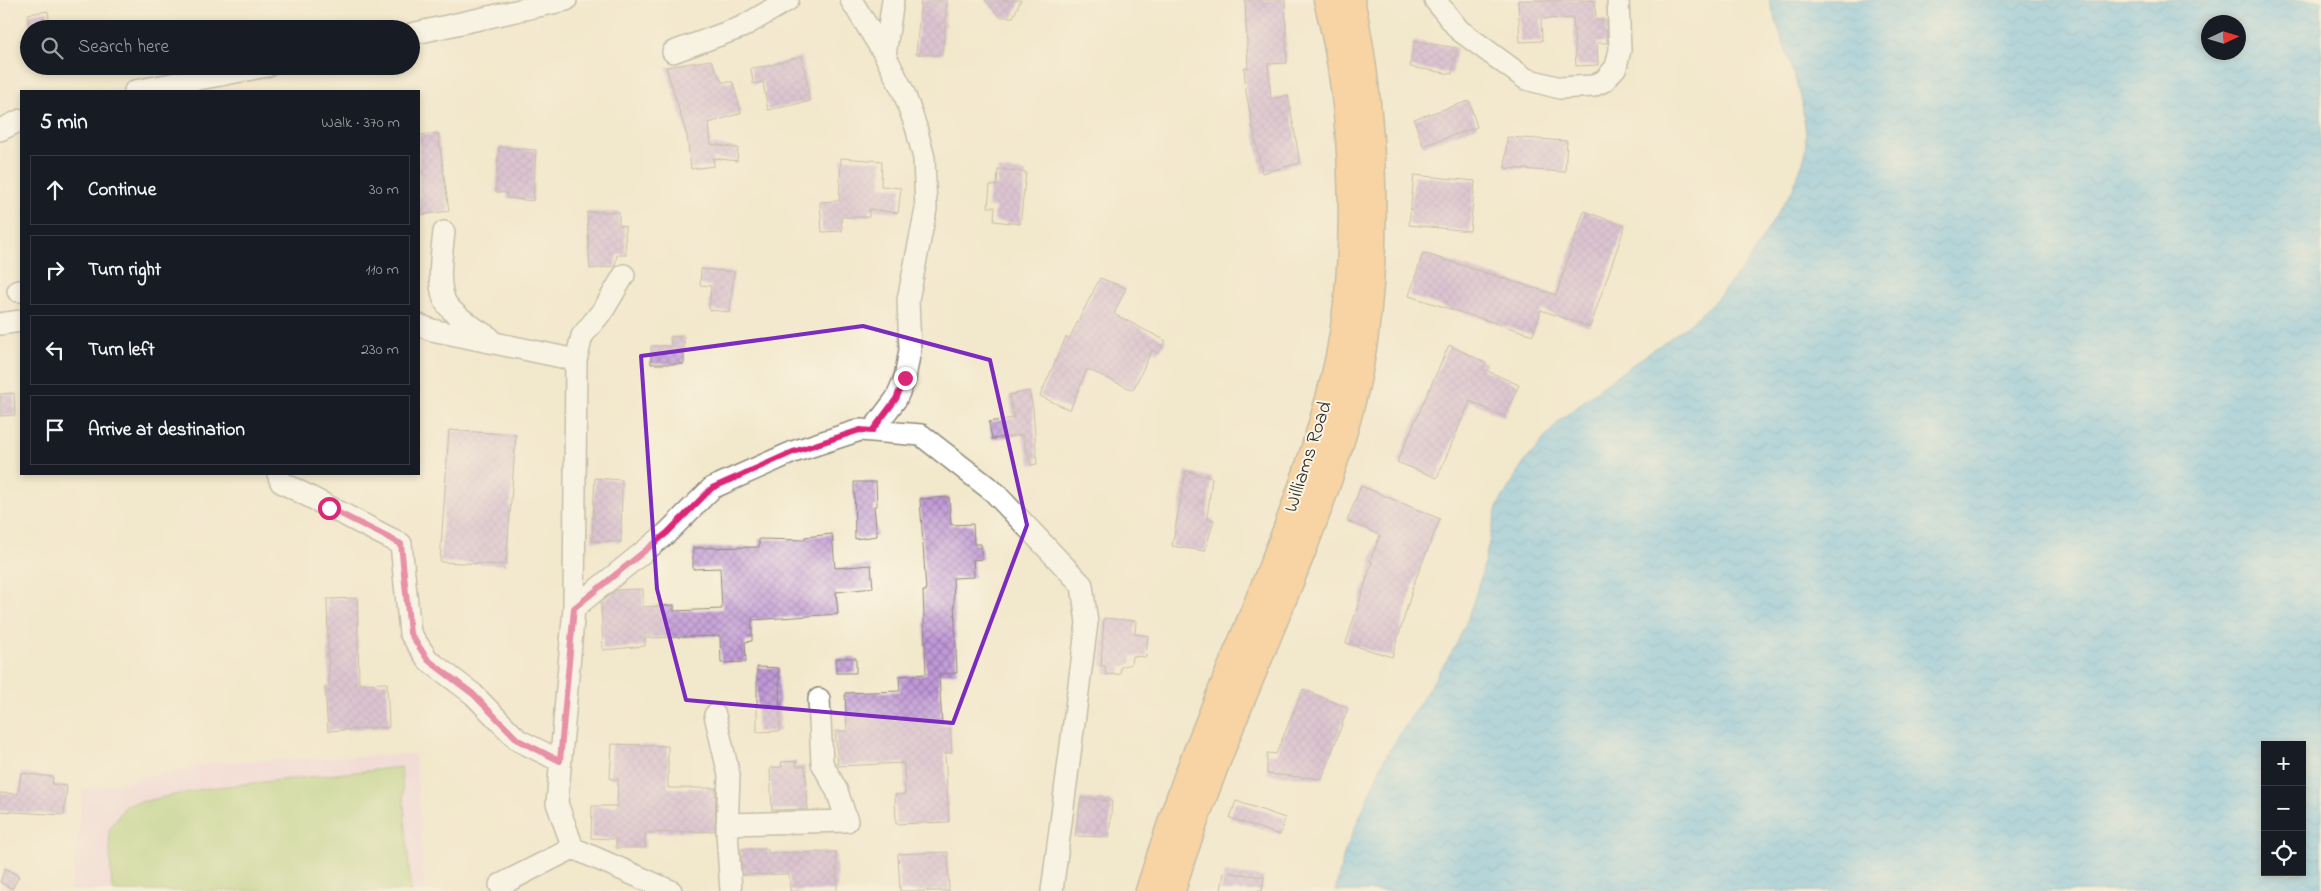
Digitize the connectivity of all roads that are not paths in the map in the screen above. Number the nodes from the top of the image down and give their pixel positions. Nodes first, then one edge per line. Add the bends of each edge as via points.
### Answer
1 (566, 0) edge
2 (788, 0) edge
3 (851, 0) edge
4 (893, 0) edge
5 (1327, 0) edge
6 (1351, 0) edge
7 (1435, 0) edge
8 (1618, 0) edge
9 (420, 32) edge
10 (673, 52) dead end
11 (885, 55) junction
12 (220, 75) edge
13 (141, 90) edge
14 (20, 120) edge
15 (0, 130) edge
16 (444, 232) dead end
17 (624, 275) dead end
18 (20, 321) edge
19 (0, 324) edge
20 (420, 325) edge
21 (500, 344) junction
22 (576, 360) junction
23 (872, 431) junction
24 (278, 475) edge
25 (574, 608) junction
26 (819, 699) dead end
27 (715, 715) dead end
28 (560, 761) junction
29 (727, 824) junction
30 (573, 848) junction
31 (500, 885) dead end
32 (671, 891) edge
33 (731, 891) edge
34 (1052, 891) edge
35 (1149, 891) edge
36 (1172, 891) edge

1 - 9 street
2 - 10 street via 742,27
3 - 11 street
4 - 11 street
5 - 35 main road, Williams Road via 1340,59 1350,160 1346,308 1334,378 1301,490 1193,761
6 - 36 main road, Williams Road via 1362,59 1371,167 1367,318 1360,366 1320,504 1214,768
7 - 8 street via 1460,30 1526,79 1560,88 1593,86 1604,81 1616,67 1620,50
11 - 23 street via 916,127 924,158 926,210 908,300 910,350 905,378 896,399
12 - 13 street
14 - 15 street
16 - 21 street via 441,263 444,300 468,324
17 - 22 street via 604,309 582,336
18 - 19 street
20 - 21 street
21 - 22 street
22 - 25 street
23 - 25 street via 860,430 793,452 712,488 667,533
23 - 34 street via 921,434 994,492 1082,585 1087,623
24 - 28 street via 281,482 401,544 410,633 428,660 473,694 518,740
25 - 28 street
26 - 29 street via 822,763 837,791 847,821
27 - 29 street via 730,774
28 - 30 street via 557,803
29 - 33 street
30 - 31 street
30 - 32 street

